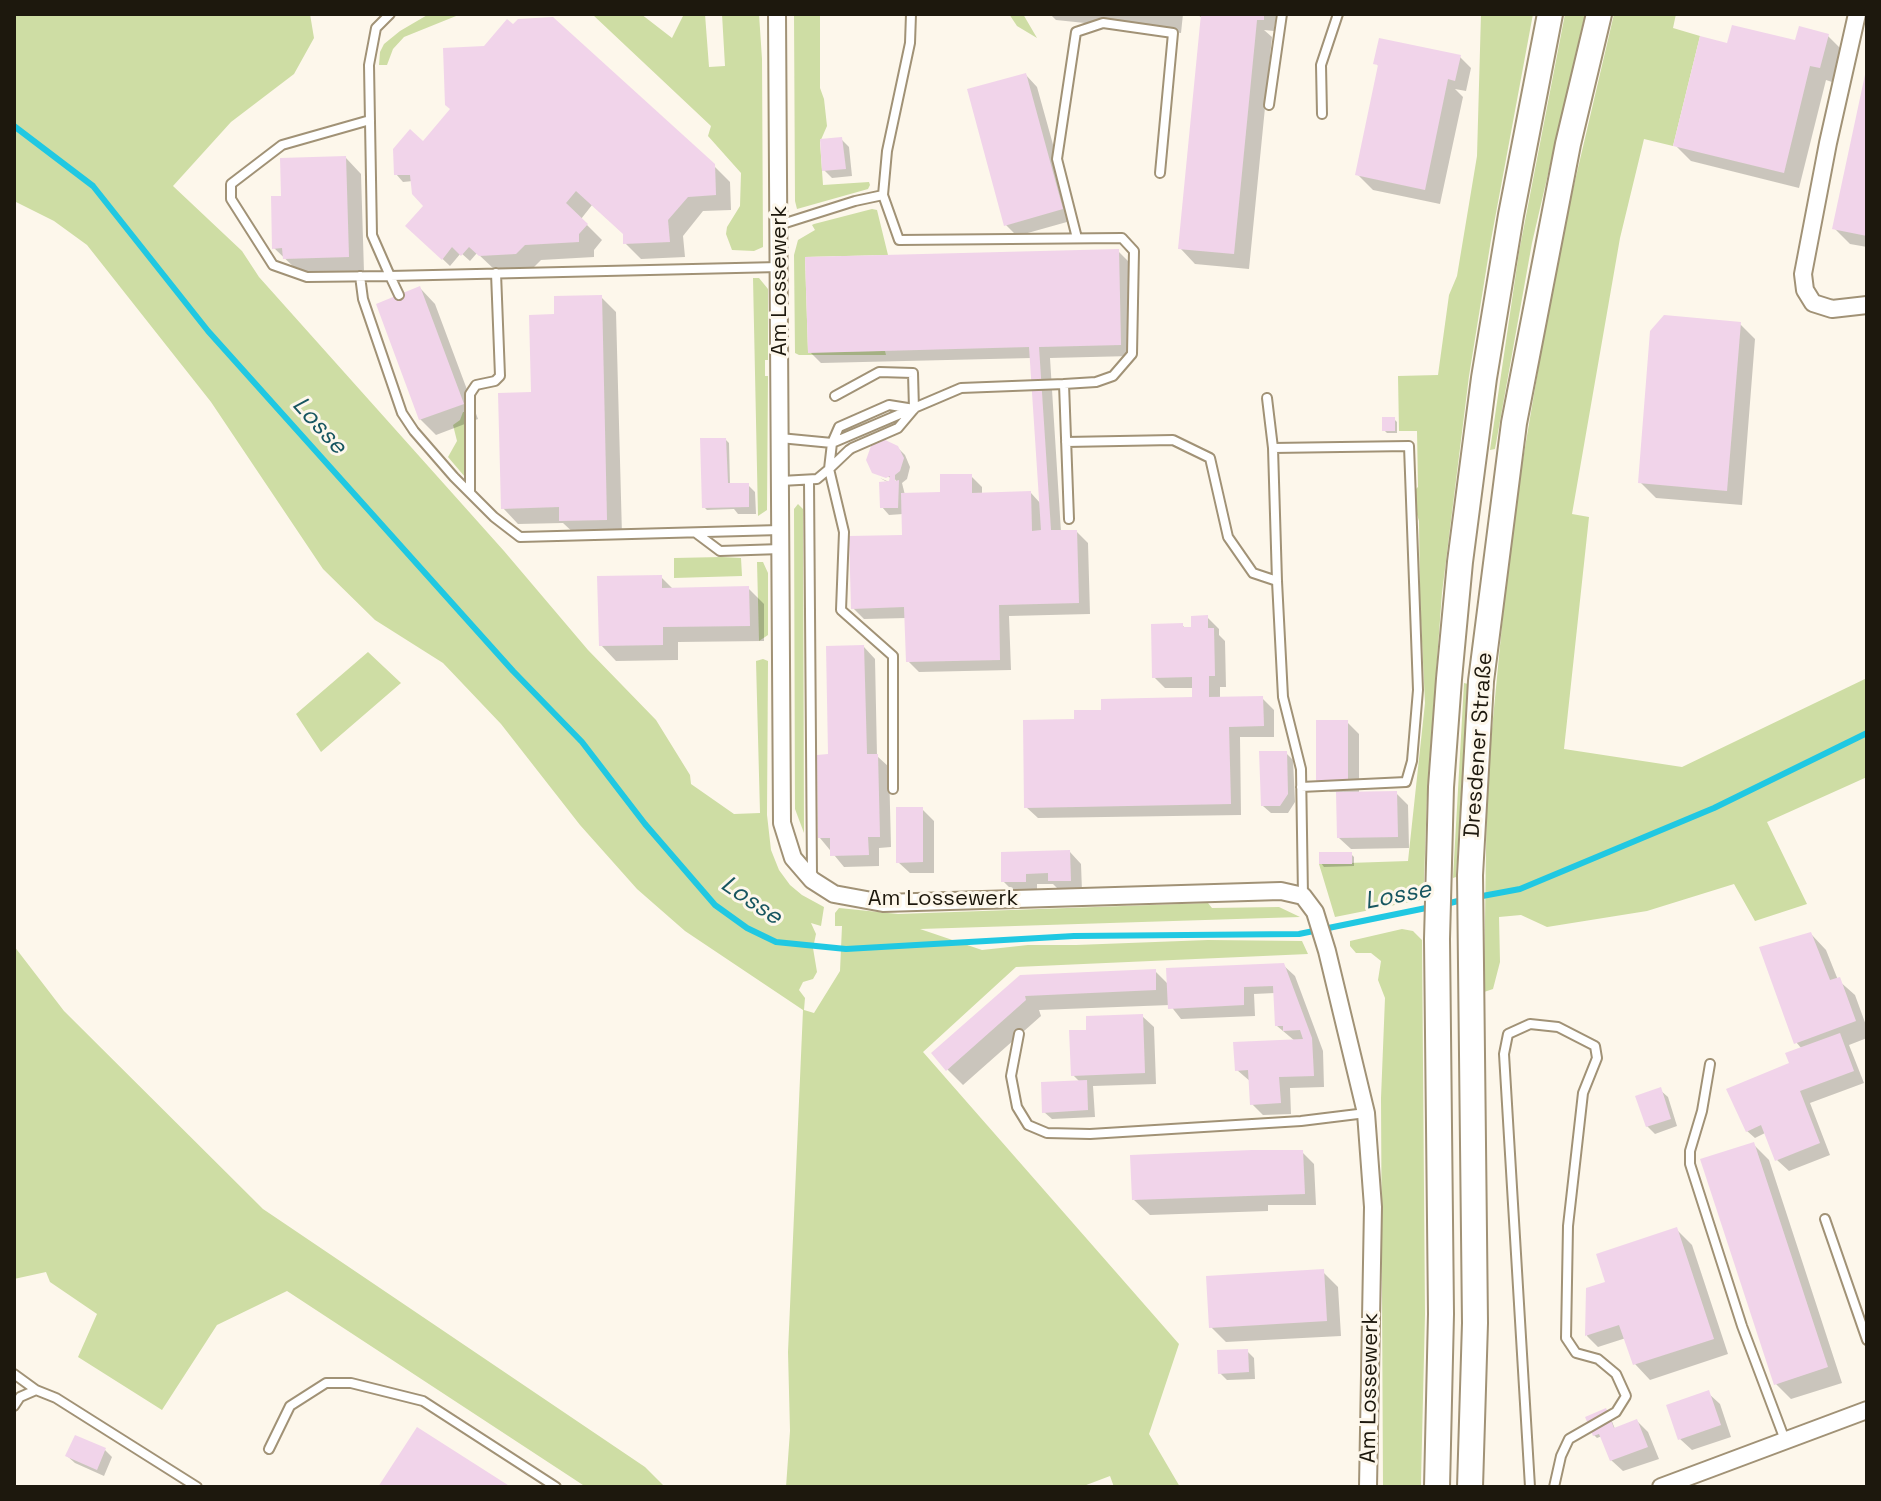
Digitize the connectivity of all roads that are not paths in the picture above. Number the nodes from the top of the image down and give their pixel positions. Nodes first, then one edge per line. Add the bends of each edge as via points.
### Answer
1 (390, 14) edge
2 (777, 14) edge
3 (911, 14) edge
4 (1282, 14) edge
5 (1338, 14) edge
6 (1550, 14) edge
7 (1599, 14) edge
8 (1857, 14) edge
9 (1269, 105) dead end
10 (1322, 114) dead end
11 (370, 120) junction
12 (1160, 173) dead end
13 (883, 195) junction
14 (779, 225) junction
15 (1077, 238) junction
16 (780, 266) junction
17 (496, 273) junction
18 (360, 276) junction
19 (390, 276) junction
20 (399, 295) dead end
21 (1867, 305) edge
22 (1064, 384) junction
23 (835, 396) dead end
24 (1267, 398) dead end
25 (914, 409) junction
26 (780, 438) junction
27 (1066, 442) junction
28 (832, 443) junction
29 (1273, 448) junction
30 (829, 469) junction
31 (780, 481) junction
32 (809, 481) junction
33 (470, 493) junction
34 (1069, 519) dead end
35 (780, 530) junction
36 (696, 532) junction
37 (781, 549) junction
38 (1277, 581) junction
39 (1301, 787) junction
40 (893, 789) dead end
41 (812, 880) junction
42 (1303, 896) junction
43 (1019, 1034) dead end
44 (1710, 1064) dead end
45 (1366, 1113) junction
46 (1825, 1219) dead end
47 (1867, 1340) edge
48 (14, 1374) edge
49 (36, 1390) junction
50 (14, 1406) edge
51 (1867, 1410) edge
52 (1785, 1440) junction
53 (269, 1449) dead end
54 (1665, 1486) edge
55 (197, 1487) edge
56 (556, 1487) edge
57 (1368, 1487) edge
58 (1437, 1487) edge
59 (1470, 1487) edge
60 (1530, 1487) edge
61 (1554, 1487) edge

1 - 11 lane via 376,28 369,65
2 - 14 street, Am Lossewerk
3 - 13 lane
4 - 9 lane
5 - 10 lane via 1321,65
6 - 58 main road, Dresdener Straße via 1511,215 1469,486 1449,679 1437,939
7 - 59 main road, Dresdener Straße via 1568,144 1512,438 1481,681 1470,875 1475,1323
8 - 21 street via 1803,274 1813,303 1832,309
11 - 18 lane via 282,145 231,184 231,199 273,265 307,277
11 - 19 lane via 372,235
12 - 15 lane via 1173,33 1103,23 1076,32 1057,159
13 - 14 lane
13 - 15 lane via 899,240
14 - 16 street, Am Lossewerk
15 - 22 lane via 1122,238 1134,251 1132,354 1113,376
16 - 17 lane
16 - 26 street, Am Lossewerk
17 - 19 lane
17 - 33 lane via 500,376 476,385 470,394
18 - 19 lane
18 - 33 lane via 402,413
19 - 20 lane
22 - 25 lane via 961,388
22 - 27 lane
23 - 25 lane via 879,372 913,373
24 - 29 lane
25 - 28 lane
25 - 30 lane via 898,428 852,448
26 - 28 lane
26 - 31 street, Am Lossewerk
27 - 34 lane
27 - 38 lane via 1173,440 1210,458 1228,537 1253,573
28 - 30 lane
29 - 38 lane
29 - 39 lane via 1409,446 1418,690 1406,782
30 - 32 lane
30 - 40 lane via 844,532 841,610 893,656
31 - 32 lane
31 - 35 street, Am Lossewerk
32 - 41 lane
33 - 36 lane via 520,537
35 - 36 lane
35 - 37 street, Am Lossewerk
36 - 37 lane via 720,551
37 - 41 street, Am Lossewerk via 782,823 793,858
38 - 39 lane via 1283,697
39 - 42 lane
41 - 42 street, Am Lossewerk via 834,894 883,903 1281,891
42 - 45 street, Am Lossewerk via 1315,912 1327,951
43 - 45 lane via 1011,1076 1017,1107 1028,1125 1047,1133
44 - 52 lane via 1690,1164
45 - 57 street, Am Lossewerk via 1373,1207
46 - 47 lane
48 - 49 lane
49 - 50 lane
49 - 55 lane
51 - 52 street
52 - 54 street
53 - 56 lane via 290,1406 326,1383 351,1383 423,1401
60 - 61 lane via 1504,1054 1508,1034 1530,1024 1558,1027 1595,1046 1597,1058 1583,1093 1568,1226 1566,1338 1576,1353 1598,1359 1616,1374 1626,1396 1616,1412 1569,1439

